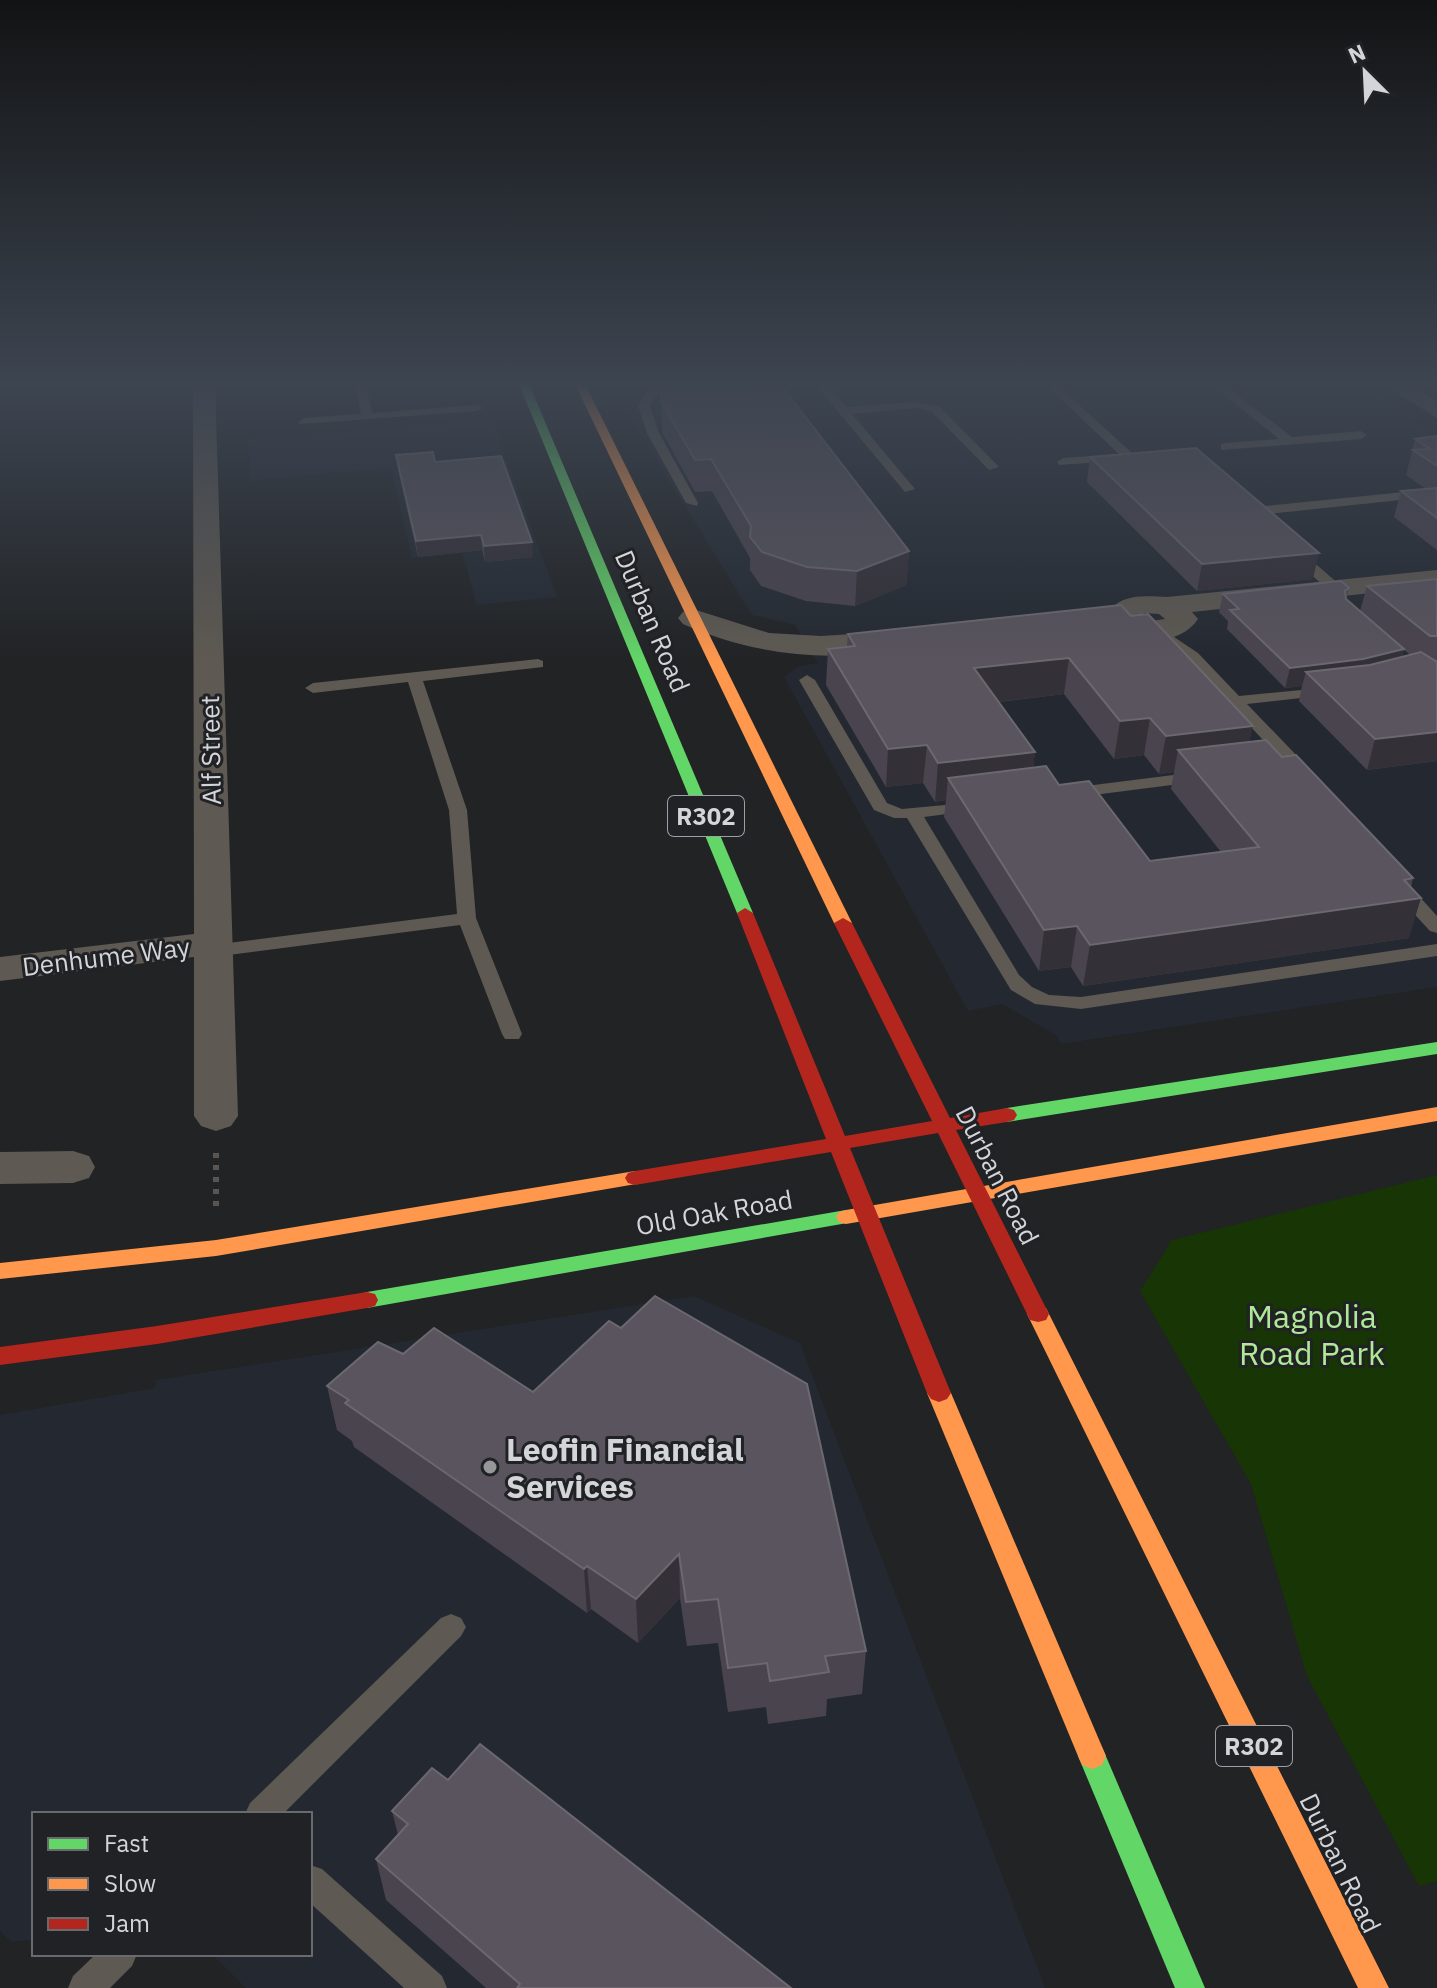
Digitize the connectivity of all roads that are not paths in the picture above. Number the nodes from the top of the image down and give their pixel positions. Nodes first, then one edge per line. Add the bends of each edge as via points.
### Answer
1 (205, 477) edge
2 (563, 477) edge
3 (625, 477) edge
4 (677, 477) edge
5 (899, 477) edge
6 (909, 489) dead end
7 (1414, 495) edge
8 (692, 503) dead end
9 (1437, 578) edge
10 (1336, 589) junction
11 (693, 618) junction
12 (1091, 619) edge
13 (1170, 619) junction
14 (925, 637) edge
15 (538, 664) dead end
16 (414, 677) junction
17 (807, 680) dead end
18 (313, 688) dead end
19 (1346, 688) edge
20 (1236, 701) junction
21 (1296, 765) junction
22 (1266, 769) edge
23 (1220, 774) edge
24 (1313, 794) edge
25 (1051, 796) edge
26 (990, 804) edge
27 (913, 813) junction
28 (1385, 872) edge
29 (467, 918) junction
30 (1437, 927) edge
31 (213, 947) junction
32 (1437, 950) edge
33 (0, 969) edge
34 (512, 1034) dead end
35 (1437, 1048) edge
36 (1437, 1114) edge
37 (216, 1116) road end
38 (944, 1126) junction
39 (836, 1144) junction
40 (73, 1167) dead end
41 (0, 1168) edge
42 (978, 1193) junction
43 (866, 1212) junction
44 (0, 1271) edge
45 (0, 1356) edge
46 (451, 1627) dead end
47 (263, 1812) edge
48 (312, 1883) edge
49 (118, 1956) edge
50 (85, 1988) edge
51 (430, 1988) edge
52 (1190, 1988) edge
53 (1374, 1988) edge

1 - 31 street, Alf Street
2 - 39 main road, Durban Road / R302 via 810,1068
3 - 11 main road, Durban Road / R302
4 - 8 lane
5 - 6 lane
7 - 10 lane via 1258,513 1256,519
9 - 10 street
10 - 13 street via 1242,599
11 - 14 street via 733,635 783,645 835,647
11 - 38 main road, Durban Road / R302
12 - 13 street via 1123,612 1128,622
13 - 20 lane via 1193,656
15 - 16 lane
16 - 18 lane
16 - 29 lane via 456,798
17 - 27 lane via 875,801 889,811
19 - 20 lane
20 - 21 lane
21 - 22 lane
21 - 24 lane
23 - 25 lane
26 - 27 lane
27 - 32 lane via 1011,978 1025,992 1051,1002 1081,1003
28 - 30 lane
29 - 31 lane
29 - 34 lane
31 - 33 street, Denhume Way
31 - 37 street, Alf Street
35 - 38 main road, Old Oak Road
36 - 42 main road, Old Oak Road
38 - 39 main road, Old Oak Road
38 - 42 main road, Durban Road / R302
39 - 43 main road, Durban Road / R302
39 - 44 main road, Old Oak Road via 216,1248
40 - 41 street
42 - 43 main road, Old Oak Road
42 - 53 main road, Durban Road / R302
43 - 45 main road, Old Oak Road via 157,1335
43 - 52 main road, Durban Road / R302
46 - 47 lane
48 - 51 lane
49 - 50 lane

